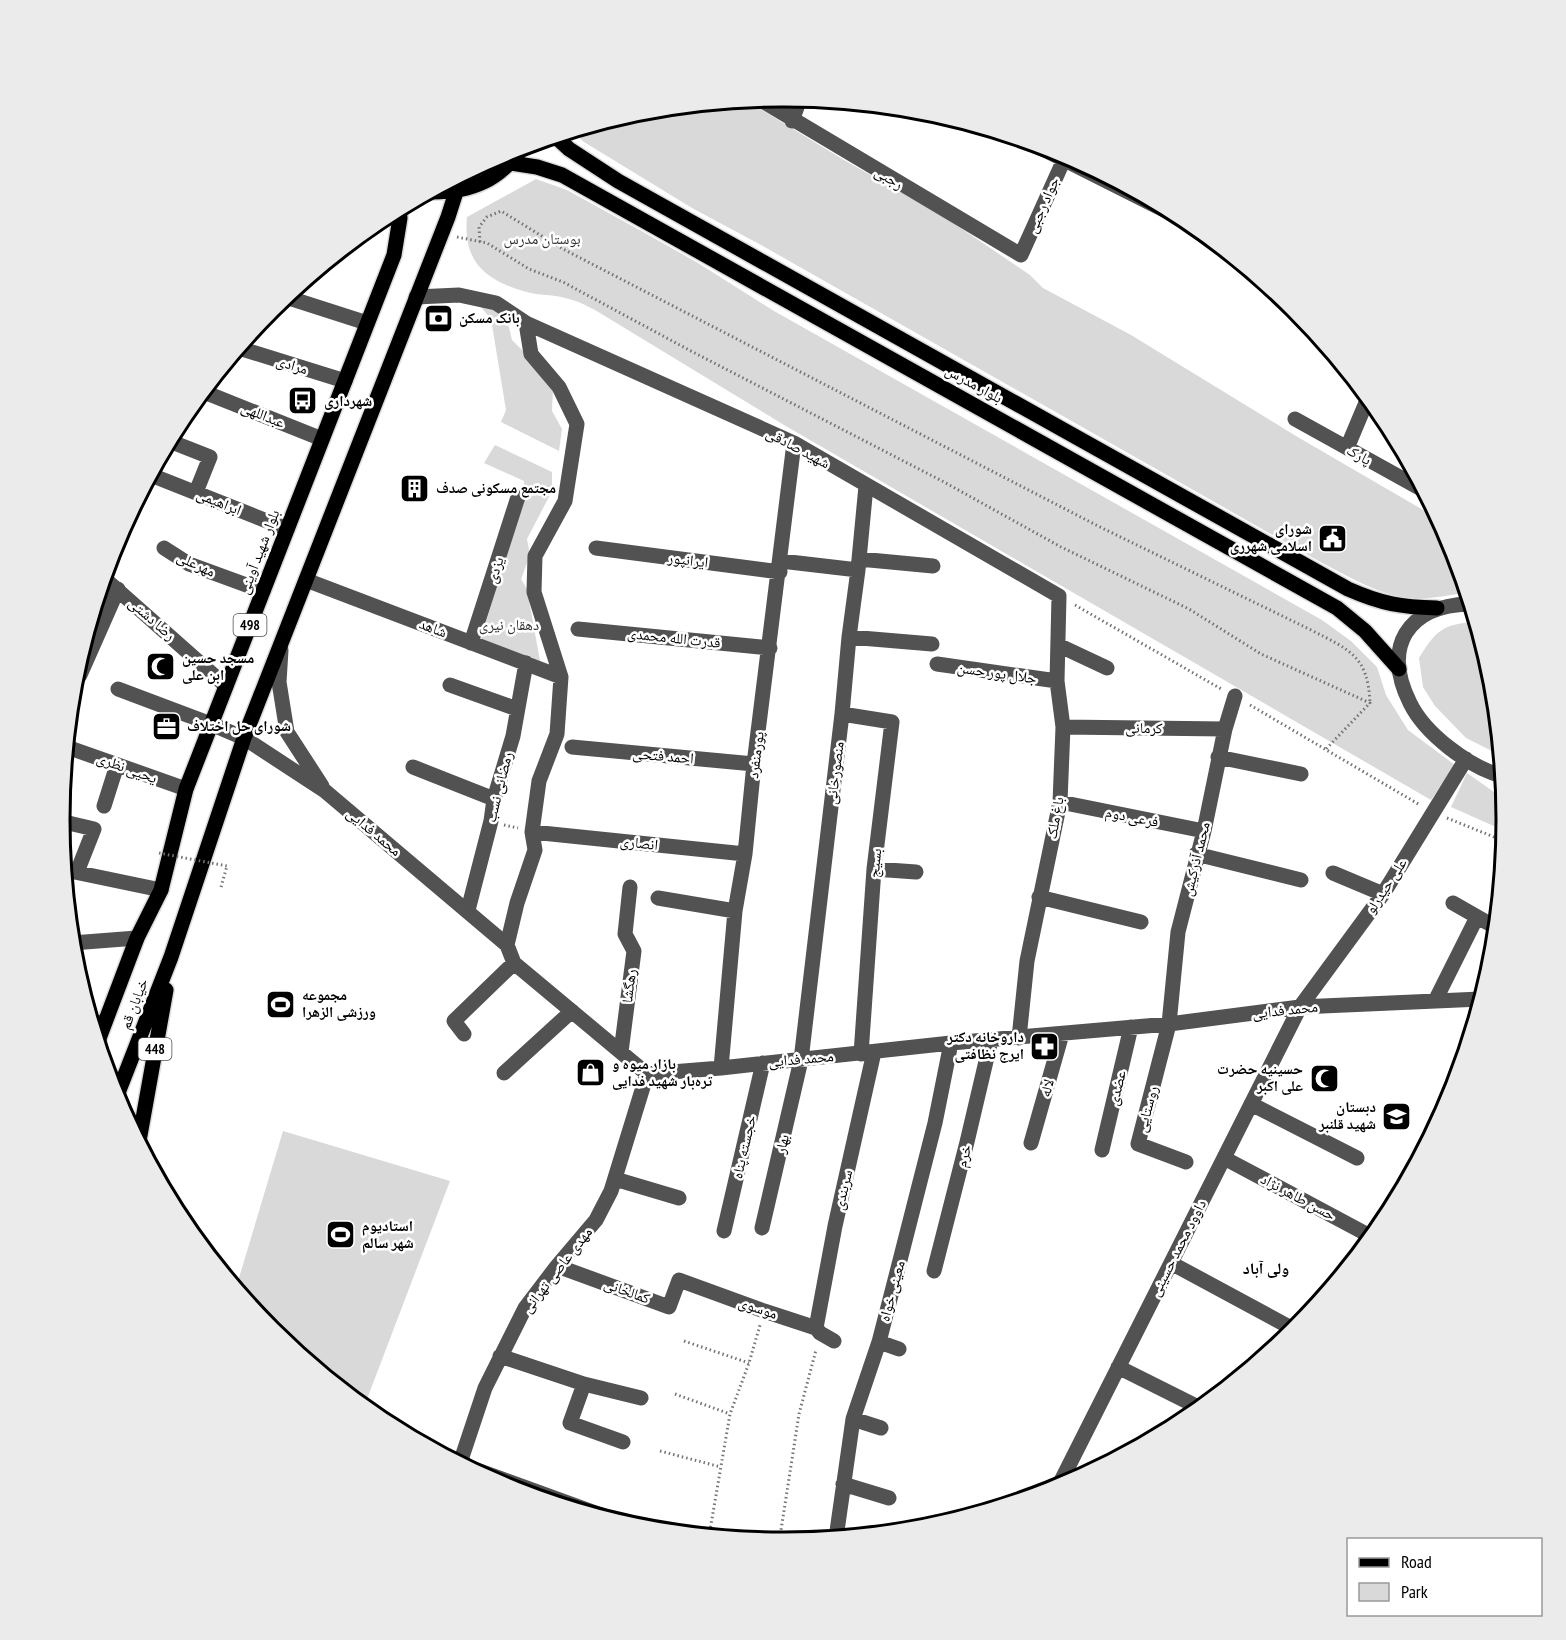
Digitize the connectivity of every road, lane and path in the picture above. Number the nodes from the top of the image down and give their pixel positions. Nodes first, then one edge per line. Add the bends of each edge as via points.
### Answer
1 (772, 107) edge
2 (797, 108) edge
3 (792, 121) junction
4 (562, 143) edge
5 (511, 163) joint
6 (1062, 165) edge
7 (448, 192) edge
8 (456, 192) junction
9 (400, 220) edge
10 (450, 235) dead end
11 (480, 242) junction
12 (1021, 255) joint
13 (416, 297) junction
14 (296, 300) edge
15 (368, 323) junction
16 (526, 323) junction
17 (247, 350) edge
18 (345, 381) junction
19 (212, 395) edge
20 (1364, 408) edge
21 (1295, 419) dead end
22 (322, 439) junction
23 (794, 443) junction
24 (178, 444) edge
25 (1347, 448) junction
26 (159, 478) edge
27 (1410, 483) edge
28 (866, 486) junction
29 (196, 492) junction
30 (518, 497) dead end
31 (287, 529) junction
32 (164, 548) dead end
33 (596, 548) dead end
34 (859, 565) junction
35 (780, 566) junction
36 (933, 566) dead end
37 (306, 580) junction
38 (111, 584) edge
39 (118, 590) junction
40 (263, 591) junction
41 (1059, 596) joint
42 (1462, 604) edge
43 (1437, 608) junction
44 (578, 629) dead end
45 (849, 637) junction
46 (471, 643) junction
47 (281, 644) junction
48 (932, 644) dead end
49 (1058, 645) junction
50 (92, 648) edge
51 (770, 648) junction
52 (526, 663) junction
53 (937, 664) dead end
54 (1107, 668) dead end
55 (1399, 669) junction
56 (561, 677) junction
57 (1058, 681) junction
58 (450, 685) dead end
59 (226, 686) junction
60 (118, 689) dead end
61 (1235, 696) dead end
62 (1370, 703) junction
63 (517, 709) junction
64 (842, 714) junction
65 (212, 723) junction
66 (1063, 727) junction
67 (1225, 729) junction
68 (244, 738) junction
69 (572, 747) dead end
70 (1326, 749) dead end
71 (75, 750) edge
72 (1218, 757) junction
73 (1466, 759) junction
74 (754, 764) junction
75 (117, 765) junction
76 (413, 767) dead end
77 (1494, 772) edge
78 (1301, 774) dead end
79 (186, 789) junction
80 (325, 790) junction
81 (494, 799) junction
82 (1060, 802) junction
83 (105, 806) dead end
84 (1433, 812) junction
85 (491, 821) junction
86 (70, 823) edge
87 (1204, 831) junction
88 (532, 832) junction
89 (1495, 838) edge
90 (159, 853) dead end
91 (745, 854) junction
92 (1196, 854) junction
93 (72, 869) edge
94 (874, 869) junction
95 (72, 871) edge
96 (916, 872) dead end
97 (1333, 873) dead end
98 (1301, 880) dead end
99 (221, 887) dead end
100 (630, 887) dead end
101 (161, 890) junction
102 (1383, 894) junction
103 (1039, 897) junction
104 (658, 898) dead end
105 (1453, 903) dead end
106 (468, 910) junction
107 (735, 911) junction
108 (1477, 916) junction
109 (1141, 922) dead end
110 (1488, 922) edge
111 (137, 938) junction
112 (81, 942) edge
113 (507, 945) junction
114 (171, 957) junction
115 (514, 963) junction
116 (1472, 999) edge
117 (1435, 1001) junction
118 (1300, 1007) junction
119 (572, 1011) junction
120 (100, 1020) edge
121 (1169, 1024) junction
122 (1131, 1027) junction
123 (464, 1034) dead end
124 (1062, 1034) junction
125 (1019, 1038) junction
126 (991, 1040) junction
127 (951, 1043) junction
128 (621, 1052) junction
129 (867, 1053) junction
130 (801, 1060) junction
131 (763, 1063) junction
132 (721, 1068) junction
133 (504, 1073) dead end
134 (647, 1074) junction
135 (121, 1084) edge
136 (1251, 1104) junction
137 (141, 1129) edge
138 (1031, 1143) dead end
139 (1102, 1150) dead end
140 (1224, 1158) junction
141 (1357, 1158) dead end
142 (1186, 1162) dead end
143 (615, 1179) junction
144 (679, 1198) dead end
145 (762, 1228) dead end
146 (723, 1231) dead end
147 (1363, 1232) edge
148 (1171, 1263) junction
149 (557, 1266) junction
150 (934, 1271) dead end
151 (679, 1280) joint
152 (764, 1311) junction
153 (1286, 1325) edge
154 (818, 1330) junction
155 (684, 1341) dead end
156 (834, 1341) dead end
157 (879, 1342) junction
158 (899, 1349) dead end
159 (501, 1356) junction
160 (749, 1363) junction
161 (1118, 1367) junction
162 (584, 1384) junction
163 (675, 1394) dead end
164 (641, 1398) dead end
165 (1191, 1403) edge
166 (730, 1414) junction
167 (853, 1419) junction
168 (881, 1428) dead end
169 (623, 1442) dead end
170 (660, 1451) dead end
171 (462, 1456) edge
172 (721, 1467) junction
173 (1064, 1474) edge
174 (843, 1484) junction
175 (889, 1498) dead end
176 (710, 1528) edge
177 (837, 1530) edge
178 (781, 1532) edge

1 - 3 street, رجبی
2 - 3 street
3 - 12 street, رجبی
4 - 43 main road, بلوار مدرس via 618,181 1348,590 1377,602
5 - 8 main road via 486,182
5 - 55 main road, بلوار مدرس via 537,167 571,180 1337,608 1365,631
6 - 12 street, جواد رجبی
7 - 8 main road
8 - 13 main road, 498
9 - 15 main road, بلوار شهید آوینی / 498 via 394,255
10 - 11 path
11 - 62 path via 944,482 1061,547 1189,609 1261,654
11 - 62 path via 479,227 501,211 562,249 1098,526 1346,648 1361,664 1369,683
13 - 16 street, شهید صادقی via 459,295 496,303
13 - 37 main road, 498
14 - 15 street
15 - 18 main road, بلوار شهید آوینی / 498
16 - 23 street, شهید صادقی
16 - 56 street via 531,354 559,387 577,424 565,501 536,556 534,592
17 - 18 street, مرادی
18 - 22 main road, بلوار شهید آوینی / 498
19 - 22 street, عبداللهی
20 - 25 street
21 - 25 street, پارک
22 - 31 main road, بلوار شهید آوینی / 498
23 - 28 street, شهید صادقی
23 - 35 street, پورمنفرد
24 - 29 street via 210,457
25 - 27 street, پارک
26 - 29 street, ابراهیمی
28 - 34 street, منصورخانی
28 - 41 street, شهید صادقی
29 - 31 street, ابراهیمی
30 - 46 street, یزدی
31 - 40 main road, بلوار شهید آوینی / 498
32 - 40 street, مهرعلی via 189,564
33 - 35 street, ایرانپور
34 - 35 street, ایرانپور
34 - 36 street, ایرانپور
34 - 45 street, منصورخانی
35 - 51 street, پورمنفرد
37 - 46 street, شاهد
37 - 47 main road, 498
38 - 39 street, رضا دشتی
39 - 50 street
39 - 59 street, رضا دشتی
40 - 59 main road, بلوار شهید آوینی / 498
41 - 49 street, باغ ملک
42 - 43 street
43 - 55 street via 1411,625 1398,653
44 - 51 street, قدرت الله محمدی
45 - 48 street
45 - 64 street, منصورخانی
46 - 52 street, شاهد
47 - 68 main road, 498
47 - 80 street via 279,682 287,732
49 - 54 street
49 - 57 street, باغ ملک
51 - 74 street, پورمنفرد
52 - 56 street, شاهد
52 - 63 street, رمضانی نسب
53 - 57 street, جلال پور حسن
55 - 73 street via 1410,705 1437,738
56 - 88 street via 557,734 538,781
57 - 66 street, باغ ملک
58 - 63 street
59 - 65 main road, بلوار شهید آوینی / 498
60 - 65 street, محمد فدایی
61 - 67 street, محمد آذرکیش
62 - 70 path
63 - 81 street, رمضانی نسب
64 - 94 street, بسیج via 892,722
64 - 130 street, منصورخانی
65 - 68 street, محمد فدایی
65 - 79 main road, بلوار شهید آوینی / 498
66 - 67 street, کرمانی
66 - 82 street, باغ ملک
67 - 72 street, محمد آذرکیش
68 - 80 street, محمد فدایی
68 - 114 main road, 498
69 - 74 street, احمد فتحی
71 - 75 street, یحیی نظری
72 - 78 street
72 - 87 street, محمد آذرکیش
73 - 77 street
73 - 84 street, علی حیدرلو
74 - 91 street, پورمنفرد
75 - 79 street, یحیی نظری
75 - 83 street
76 - 81 street
79 - 101 main road, بلوار شهید آوینی / 498
80 - 106 street, محمد فدایی
81 - 85 street, رمضانی نسب
82 - 87 street, فرعی دوم
82 - 103 street, باغ ملک
84 - 89 path
84 - 102 street, علی حیدرلو
85 - 88 path
85 - 106 street, رمضانی نسب
86 - 93 street via 94,828
87 - 92 street, محمد آذرکیش
88 - 91 street, انصاری
88 - 113 street via 535,850
90 - 99 path, bridge via 227,867
91 - 107 street, پورمنفرد
92 - 98 street
92 - 121 street, محمد آذرکیش via 1178,932
94 - 96 street
94 - 129 street, بسیج
95 - 101 street
97 - 102 street
100 - 128 street, رهگشا via 625,934 634,951
101 - 111 main road, بلوار شهید آوینی / 498
102 - 118 street, علی حیدرلو
103 - 109 street
103 - 125 street, باغ ملک
104 - 107 street
105 - 108 street
106 - 113 street, محمد فدایی
107 - 132 street, پورمنفرد
108 - 110 street
108 - 117 street
111 - 112 street
111 - 120 main road, بلوار شهید آوینی / 498
113 - 115 street, محمد فدایی
114 - 135 main road, خیابان قم / 498
114 - 137 main road, 448
115 - 119 street, محمد فدایی
115 - 123 street via 454,1021
116 - 117 street, محمد فدایی
117 - 118 street, محمد فدایی
118 - 121 street, محمد فدایی
118 - 136 street, داوود محمد حسینی
119 - 128 street, محمد فدایی
119 - 133 street
121 - 122 street, محمد فدایی
121 - 142 street, روستایی via 1138,1144
122 - 124 street, محمد فدایی
122 - 139 street, عضدی
124 - 125 street, محمد فدایی
124 - 138 street, لاله
125 - 126 street, محمد فدایی
126 - 127 street, محمد فدایی
126 - 150 street, خرم
127 - 129 street, محمد فدایی
127 - 157 street, معینی خواه via 935,1123
128 - 134 street, محمد فدایی
129 - 130 street, محمد فدایی
129 - 154 street, سربندی
130 - 131 street, محمد فدایی
130 - 145 street, بهار
131 - 132 street, محمد فدایی
131 - 146 street, خجسته پناه
132 - 134 street, محمد فدایی
134 - 143 street, مهدی عاصی تهرانی
136 - 140 street, داوود محمد حسینی
136 - 141 street
140 - 147 street, حسن طاهر نژاد
140 - 148 street, داوود محمد حسینی
143 - 144 street
143 - 149 street, مهدی عاصی تهرانی via 596,1220
148 - 153 street
148 - 161 street, داوود محمد حسینی
149 - 151 street, کمالخانی via 669,1307
149 - 159 street, مهدی عاصی تهرانی via 525,1308
151 - 152 street, موسوی
152 - 154 street, موسوی
152 - 160 path
154 - 156 street, موسوی
154 - 178 path via 799,1414
155 - 160 path
157 - 158 street
157 - 167 street, معینی خواه
159 - 162 street
159 - 171 street, مهدی عاصی تهرانی via 485,1388
160 - 166 path
161 - 165 street
161 - 173 street, داوود محمد حسینی
162 - 164 street
162 - 169 street via 570,1423
163 - 166 path
166 - 172 path
167 - 168 street
167 - 174 street, معینی خواه
170 - 172 path
172 - 176 path
174 - 175 street
174 - 177 street, معینی خواه

